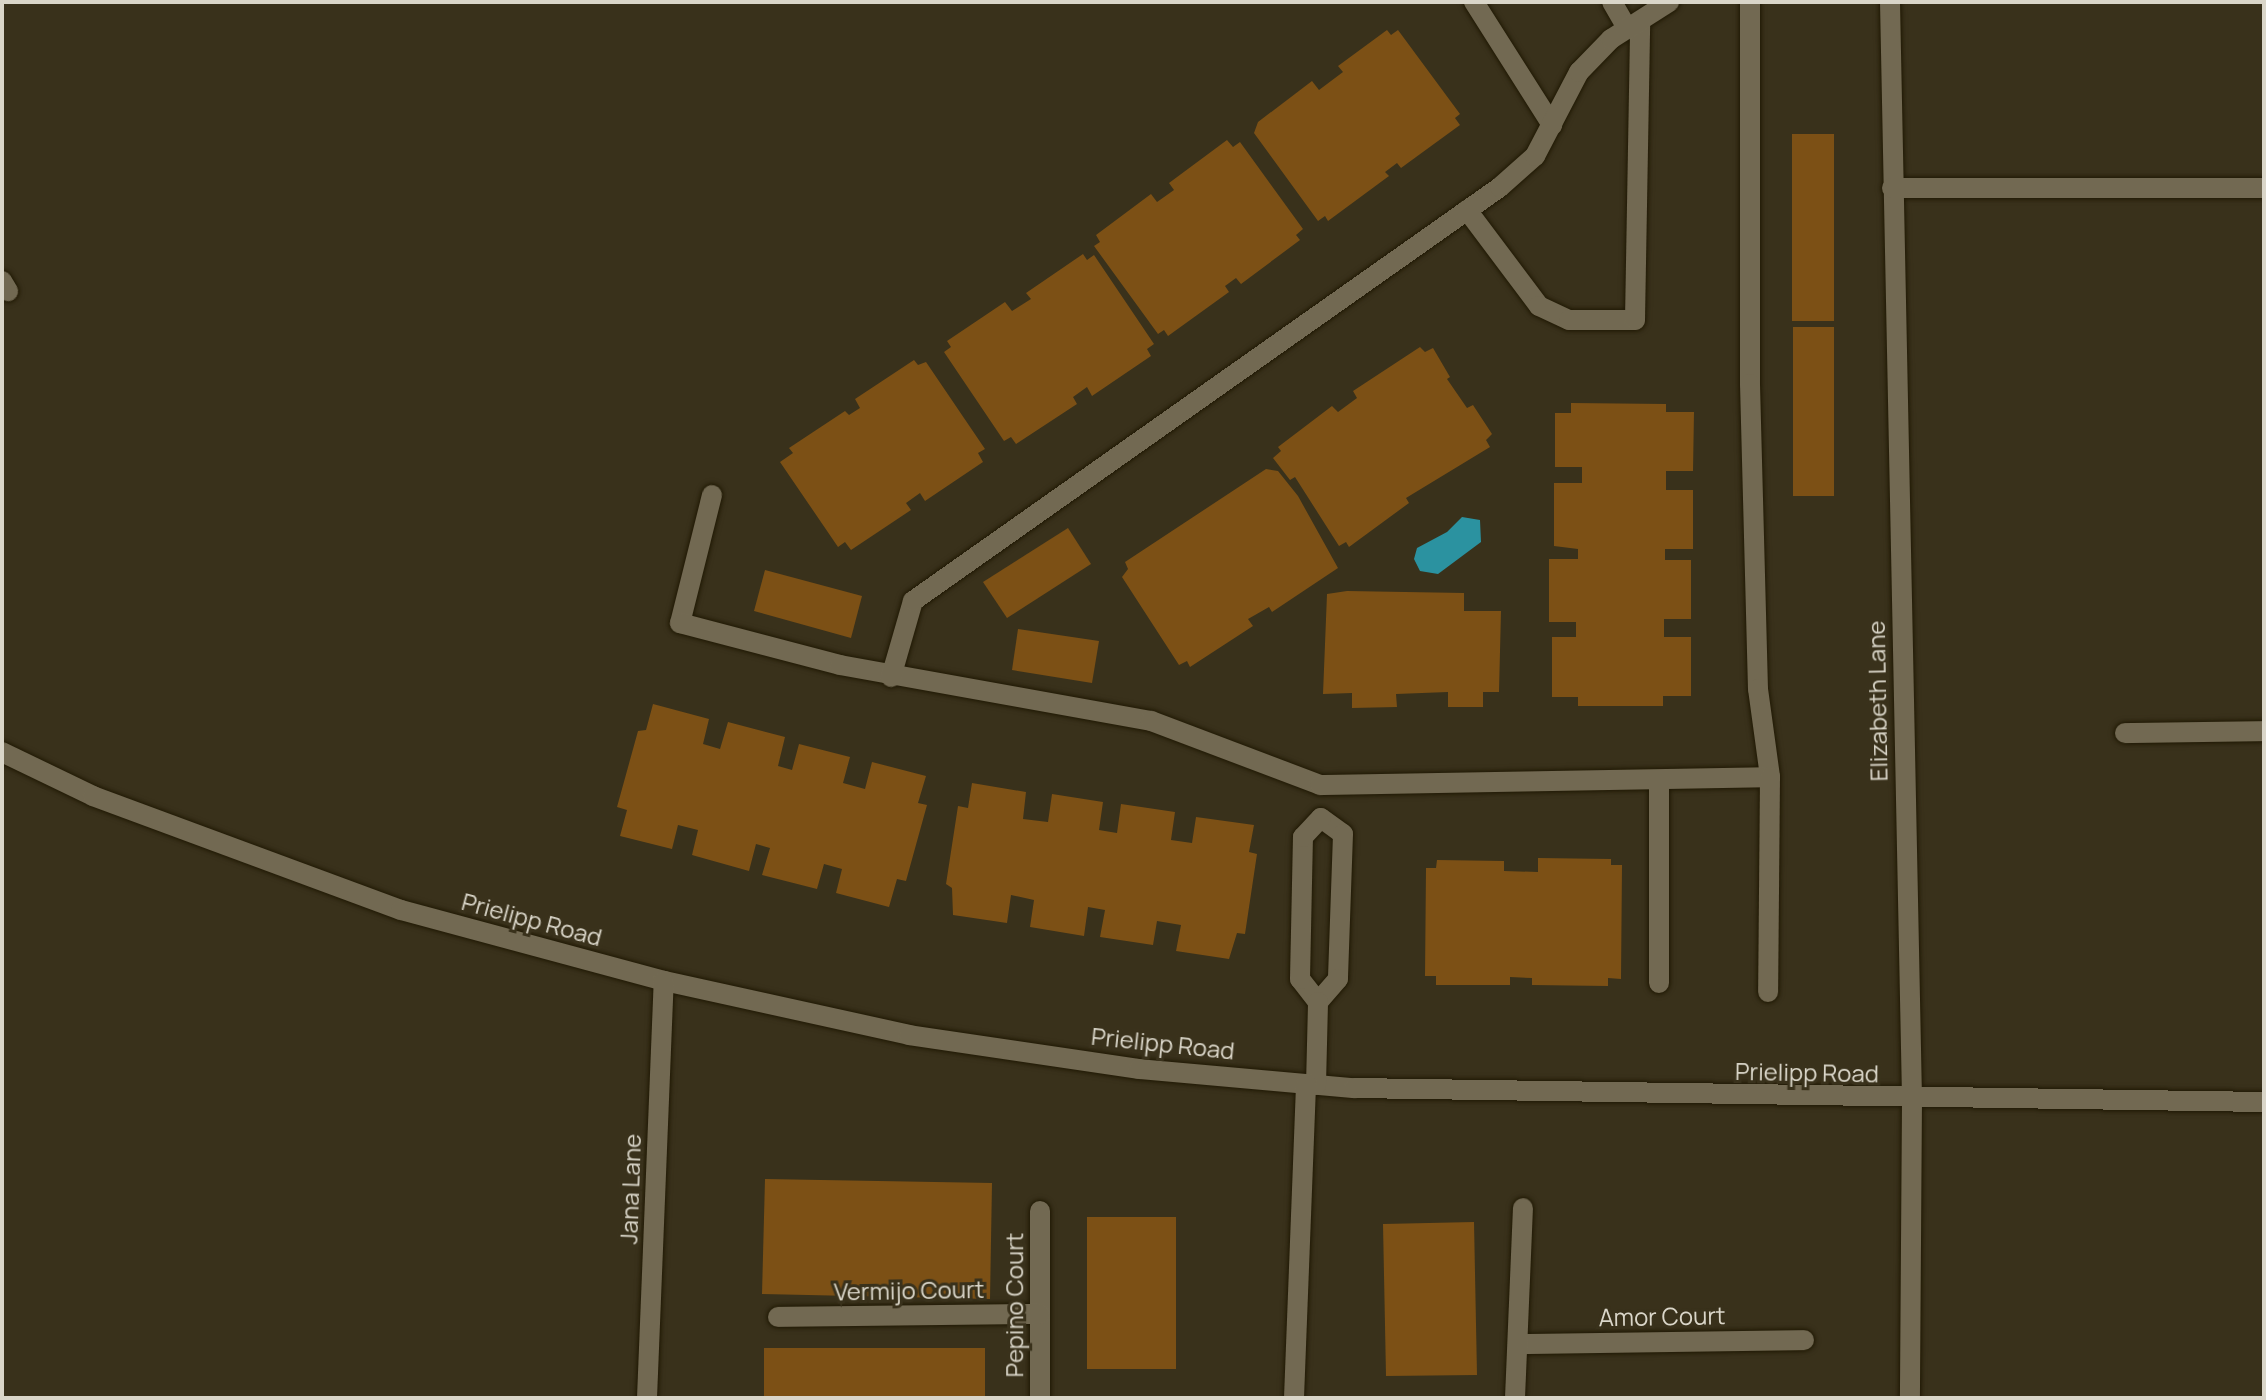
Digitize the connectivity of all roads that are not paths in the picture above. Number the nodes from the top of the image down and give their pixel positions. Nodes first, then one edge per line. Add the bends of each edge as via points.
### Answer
1 (1474, 2) edge
2 (1612, 2) edge
3 (1669, 2) edge
4 (1750, 2) edge
5 (1890, 2) edge
6 (1634, 24) junction
7 (1552, 125) junction
8 (1892, 188) junction
9 (2264, 188) edge
10 (1467, 210) junction
11 (712, 495) dead end
12 (891, 677) junction
13 (2264, 731) edge
14 (2125, 733) dead end
15 (2, 752) edge
16 (1770, 777) junction
17 (1659, 780) junction
18 (1320, 785) junction
19 (1321, 818) junction
20 (664, 981) junction
21 (1659, 983) dead end
22 (1768, 992) dead end
23 (1318, 1002) junction
24 (1311, 1084) junction
25 (1912, 1100) junction
26 (2264, 1102) edge
27 (1523, 1208) dead end
28 (1040, 1211) dead end
29 (1040, 1314) junction
30 (778, 1317) dead end
31 (1804, 1340) dead end
32 (1521, 1344) junction
33 (647, 1398) edge
34 (1040, 1398) edge
35 (1294, 1398) edge
36 (1515, 1398) edge
37 (1910, 1398) edge

1 - 7 street
2 - 6 street
3 - 6 street
4 - 16 street via 1755,582 1758,689
5 - 8 street, Elizabeth Lane
6 - 7 street via 1579,72
6 - 10 street via 1635,320 1569,320 1539,306
7 - 10 street via 1535,156
8 - 9 street
8 - 25 street, Elizabeth Lane
10 - 12 street via 913,601
11 - 12 street via 680,623
12 - 18 street via 1151,721
13 - 14 street
15 - 20 street, Prielipp Road via 93,796 401,910
16 - 17 street
16 - 22 street
17 - 18 street
17 - 21 street
18 - 19 street
19 - 23 street via 1303,837 1300,963 1300,979
19 - 23 street via 1343,834 1338,979
20 - 24 street, Prielipp Road via 909,1035 1139,1069
20 - 33 street, Jana Lane
23 - 24 street
24 - 25 street, Prielipp Road
24 - 35 street
25 - 26 street, Prielipp Road
25 - 37 street, Elizabeth Lane
27 - 32 street
28 - 29 street, Pepino Court
29 - 30 street, Vermijo Court
29 - 34 street, Pepino Court
31 - 32 street, Amor Court
32 - 36 street

